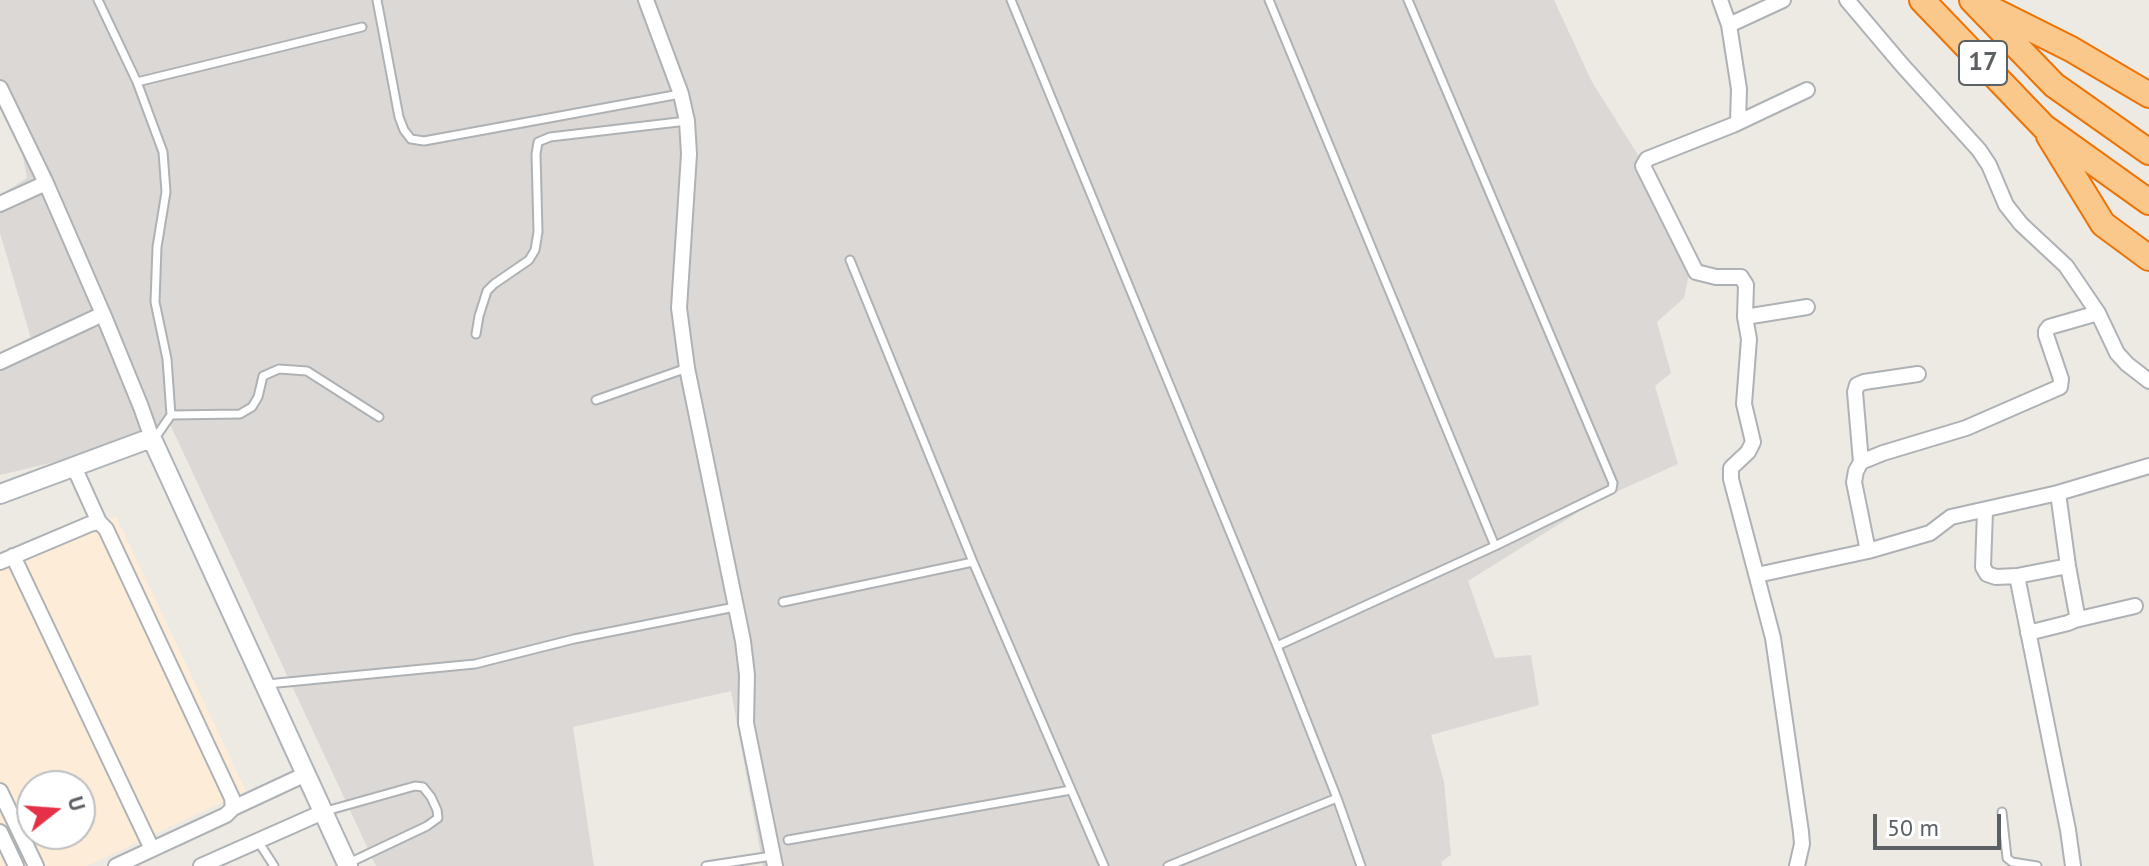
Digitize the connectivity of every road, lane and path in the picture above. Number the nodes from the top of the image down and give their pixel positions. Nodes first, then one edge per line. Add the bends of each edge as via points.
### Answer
1 (98, 0) edge
2 (377, 0) edge
3 (646, 0) edge
4 (1011, 0) edge
5 (1269, 0) edge
6 (1408, 0) edge
7 (1720, 0) edge
8 (1783, 0) edge
9 (1847, 0) edge
10 (1922, 0) edge
11 (1973, 0) edge
12 (1729, 25) junction
13 (362, 27) dead end
14 (137, 82) junction
15 (0, 88) edge
16 (1807, 90) dead end
17 (681, 94) junction
18 (2149, 95) edge
19 (687, 121) junction
20 (1738, 122) junction
21 (2044, 127) junction
22 (2149, 152) edge
23 (46, 183) junction
24 (2149, 202) edge
25 (0, 204) edge
26 (2149, 258) edge
27 (850, 260) dead end
28 (1807, 307) dead end
29 (2098, 313) junction
30 (103, 314) junction
31 (1745, 317) junction
32 (476, 334) dead end
33 (0, 362) edge
34 (687, 368) junction
35 (1918, 374) dead end
36 (2149, 381) edge
37 (596, 400) dead end
38 (171, 415) junction
39 (379, 417) dead end
40 (153, 441) junction
41 (1861, 462) junction
42 (2149, 466) edge
43 (74, 467) junction
44 (2058, 493) junction
45 (0, 494) edge
46 (1985, 511) junction
47 (99, 522) junction
48 (1495, 546) junction
49 (1868, 551) junction
50 (7, 559) edge
51 (973, 562) junction
52 (2068, 566) junction
53 (1757, 575) junction
54 (2017, 576) junction
55 (783, 602) dead end
56 (2135, 606) dead end
57 (737, 607) junction
58 (2075, 620) junction
59 (2028, 633) junction
60 (1277, 646) junction
61 (265, 684) junction
62 (306, 774) junction
63 (1071, 790) junction
64 (0, 791) edge
65 (1337, 798) junction
66 (233, 808) junction
67 (323, 812) junction
68 (2002, 812) dead end
69 (0, 832) edge
70 (788, 840) dead end
71 (258, 841) junction
72 (152, 849) junction
73 (773, 861) edge
74 (348, 865) edge
75 (16, 866) edge
76 (36, 866) edge
77 (116, 866) edge
78 (201, 866) edge
79 (274, 866) edge
80 (706, 866) edge
81 (1104, 866) edge
82 (1168, 866) edge
83 (1361, 866) edge
84 (1797, 866) edge
85 (2037, 866) edge
86 (2073, 866) edge

1 - 14 lane
2 - 17 lane via 399,117 411,139 424,141
3 - 17 street
4 - 60 lane
5 - 48 lane
6 - 48 lane via 1613,483 1607,493
7 - 12 street
8 - 12 street
9 - 29 street via 1979,150 2006,205 2066,266
10 - 21 highway, 17
11 - 18 highway
11 - 22 highway, 17 via 2054,85
12 - 20 street via 1739,89
13 - 14 lane
14 - 38 lane via 163,152 166,192 155,302
15 - 23 street
16 - 20 street
17 - 19 street
19 - 32 lane via 538,142 535,250 487,291
19 - 34 street via 679,308
20 - 31 street via 1647,159 1643,166 1696,272 1741,277 1746,285
21 - 24 highway, 17
21 - 26 highway via 2103,224
23 - 25 street
23 - 30 street
27 - 51 lane
28 - 31 street
29 - 36 street via 2117,353
29 - 41 street via 2046,331 2060,387 1966,428
30 - 33 street
30 - 40 street
31 - 53 street via 1749,339 1744,404 1753,442 1731,468 1731,479
34 - 37 lane
34 - 57 street
35 - 41 street via 1857,385
38 - 39 lane via 240,414 252,407 263,376 279,369 307,371
38 - 40 lane
40 - 43 main road
40 - 61 main road
41 - 49 street via 1854,482
42 - 44 street
43 - 45 main road
43 - 47 street
44 - 46 street
44 - 52 street
46 - 49 street via 1951,517 1930,533
46 - 54 street via 1983,567 1996,577
47 - 50 street
47 - 66 street
48 - 60 lane
49 - 53 street
50 - 72 street
51 - 55 lane
51 - 63 lane
52 - 54 street
52 - 58 street
53 - 84 street via 1773,638 1798,808 1802,844
54 - 59 street
56 - 58 street
57 - 61 lane via 475,664
57 - 73 street via 747,675 746,723
58 - 59 street
59 - 86 street
60 - 65 lane
61 - 62 main road
62 - 66 street
62 - 67 main road
63 - 70 lane
63 - 81 lane
64 - 76 street
65 - 82 lane
65 - 83 lane
66 - 72 street
67 - 71 street
67 - 74 main road
67 - 74 lane via 415,786 431,797 438,818
68 - 85 lane via 2007,858
69 - 75 street
71 - 78 street
71 - 79 lane
72 - 77 street
73 - 80 lane

